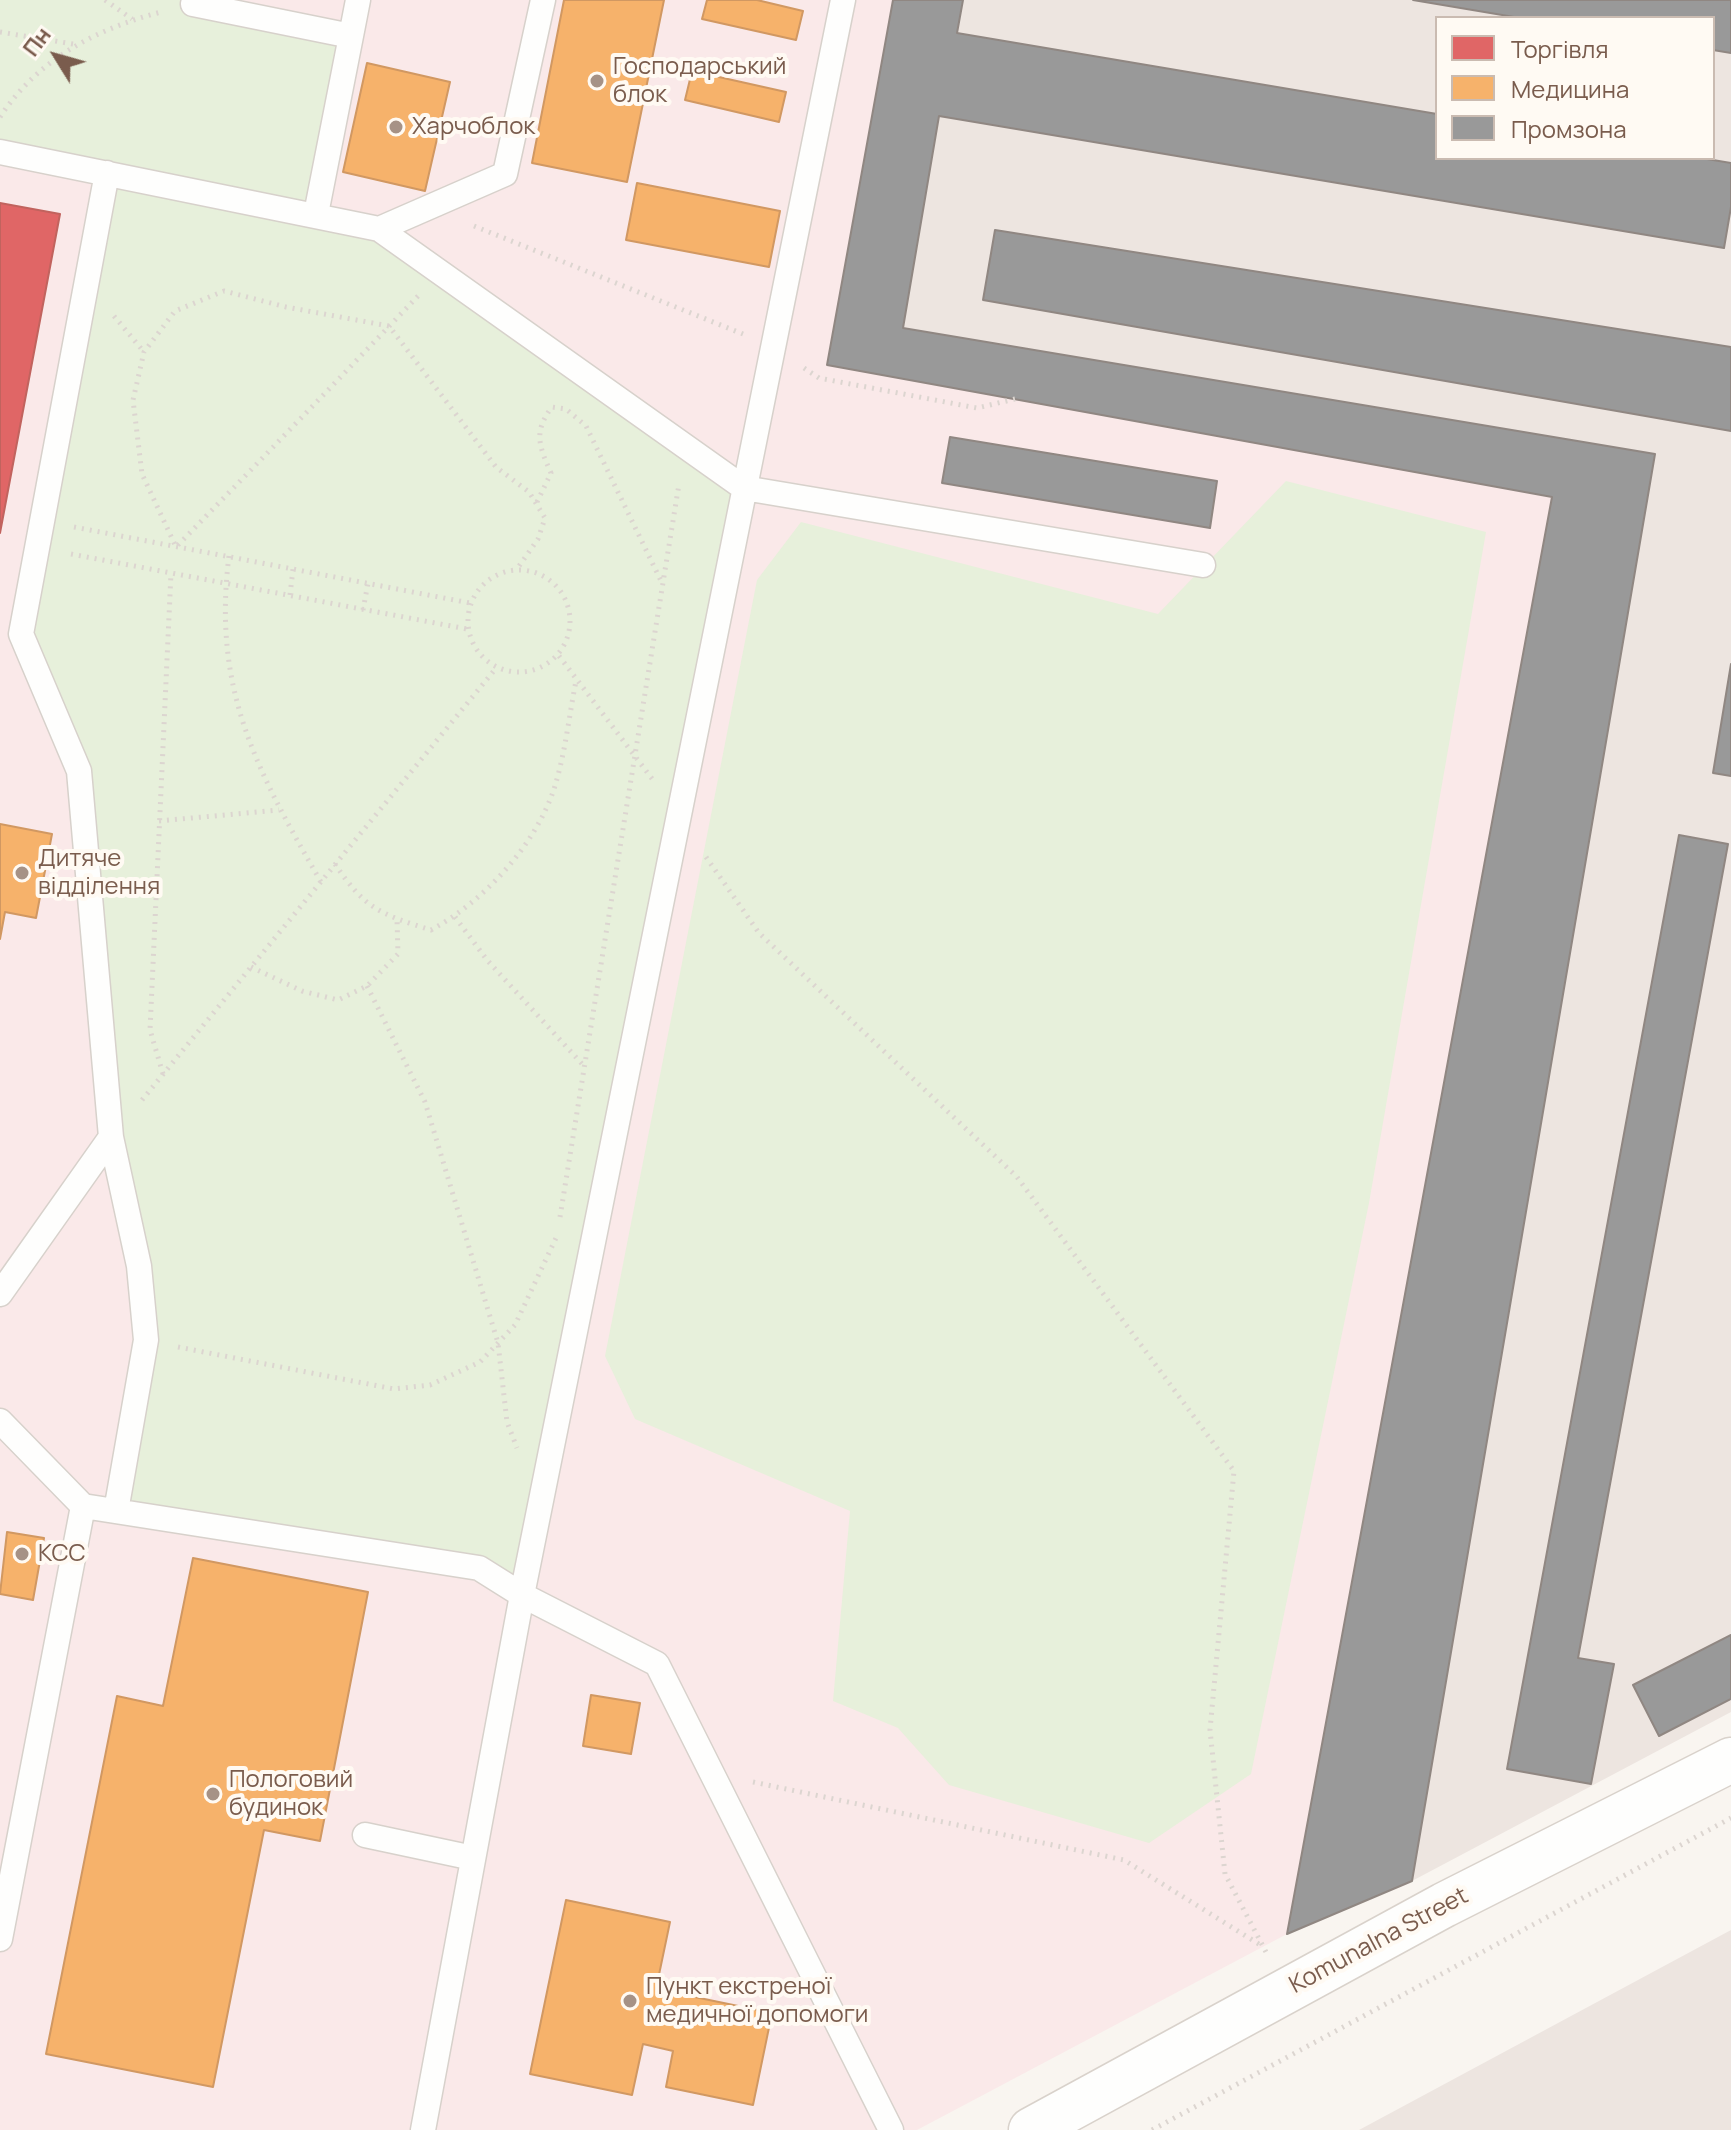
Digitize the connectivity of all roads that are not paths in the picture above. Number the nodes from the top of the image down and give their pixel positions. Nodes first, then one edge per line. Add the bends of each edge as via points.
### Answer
1 (358, 0) edge
2 (543, 0) edge
3 (843, 0) edge
4 (193, 2) edge
5 (351, 36) junction
6 (0, 152) edge
7 (107, 173) junction
8 (316, 214) junction
9 (379, 229) junction
10 (744, 488) junction
11 (1203, 565) dead end
12 (111, 1137) junction
13 (0, 1294) edge
14 (0, 1421) edge
15 (83, 1506) junction
16 (116, 1511) junction
17 (522, 1595) junction
18 (1731, 1760) edge
19 (365, 1835) dead end
20 (473, 1858) junction
21 (0, 1939) edge
22 (423, 2130) edge
23 (891, 2130) edge
24 (1031, 2130) edge

1 - 5 lane
2 - 9 lane via 505,174
3 - 10 lane
4 - 5 lane
5 - 8 lane
6 - 7 lane
7 - 8 lane
7 - 12 lane via 21,634 79,771
8 - 9 lane
9 - 10 lane
10 - 11 lane
10 - 17 lane
12 - 13 lane
12 - 16 lane via 139,1266 146,1340
14 - 15 lane
15 - 16 lane
15 - 21 lane
16 - 17 lane via 479,1568
17 - 20 lane
17 - 23 lane via 657,1664
18 - 24 street, Komunalna Street via 1444,1905
19 - 20 lane
20 - 22 lane

